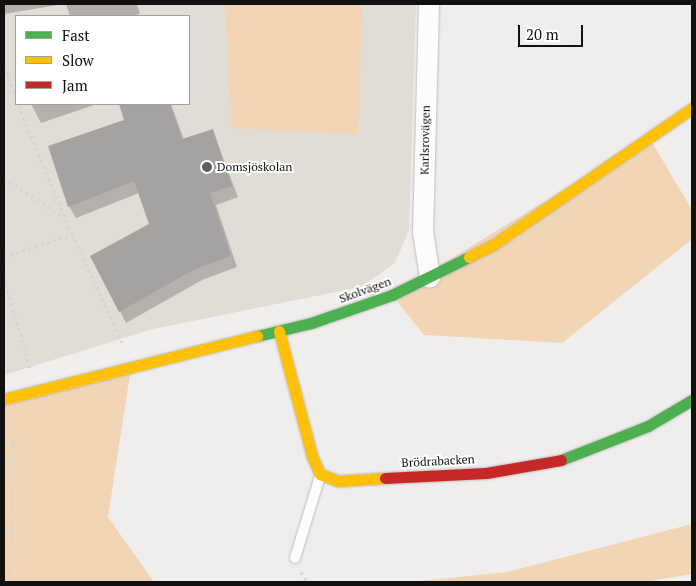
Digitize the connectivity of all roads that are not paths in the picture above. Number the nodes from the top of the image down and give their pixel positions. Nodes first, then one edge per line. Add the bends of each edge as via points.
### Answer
1 (429, 4) edge
2 (692, 108) edge
3 (430, 277) junction
4 (279, 331) junction
5 (4, 399) edge
6 (692, 400) edge
7 (320, 474) junction
8 (295, 558) dead end

1 - 3 street, Karlsrovägen via 423,232
2 - 3 street, Skolvägen via 493,245
3 - 4 street, Skolvägen via 392,295
4 - 5 street, Skolvägen
4 - 7 street via 312,456
6 - 7 street, Brödrabacken via 648,426 559,460 466,474 338,480
7 - 8 lane

